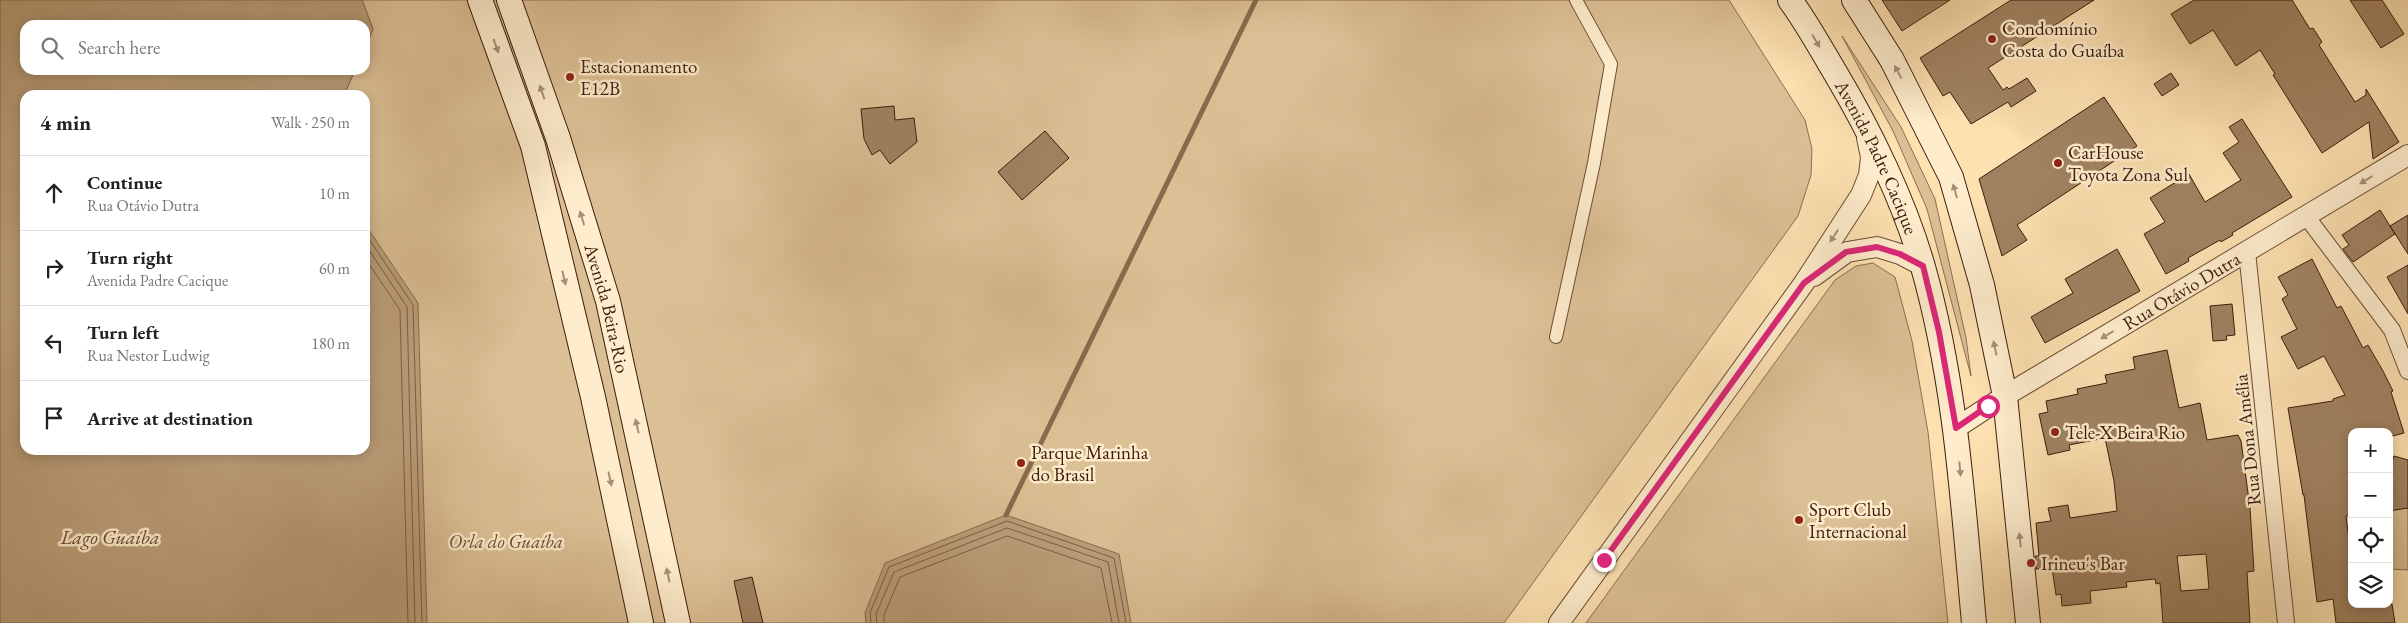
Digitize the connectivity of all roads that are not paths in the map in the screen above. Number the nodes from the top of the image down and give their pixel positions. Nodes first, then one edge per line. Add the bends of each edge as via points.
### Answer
1 (480, 0) edge
2 (509, 0) edge
3 (1576, 0) edge
4 (1790, 0) edge
5 (1854, 0) edge
6 (1865, 123) junction
7 (2408, 155) edge
8 (2306, 216) junction
9 (2247, 252) junction
10 (1923, 266) junction
11 (1804, 283) junction
12 (1556, 337) dead end
13 (2408, 371) edge
14 (2005, 396) junction
15 (1956, 428) junction
16 (641, 623) edge
17 (678, 623) edge
18 (1559, 623) edge
19 (1974, 623) edge
20 (2028, 623) edge
21 (2286, 623) edge

1 -> 16 main road, Avenida Beira-Rio via 533,146 593,397
17 -> 2 main road, Avenida Beira-Rio via 608,301 558,138
3 - 12 street via 1611,64 1594,163
4 -> 6 main road, Avenida Padre Cacique
14 -> 5 main road via 1983,290 1951,177 1892,60
6 - 10 main road, Avenida Padre Cacique
6 -> 11 street via 1871,158 1869,175 1860,195
7 -> 8 street, Rua Otávio Dutra
8 - 9 street, Rua Otávio Dutra
8 - 13 street via 2392,330
9 -> 14 street, Rua Otávio Dutra
9 - 21 street, Rua Dona Amélia
10 - 11 street via 1877,247 1846,252
10 - 15 main road, Avenida Padre Cacique via 1939,332
11 - 18 street
14 - 15 street, Rua Otávio Dutra
20 -> 14 main road
15 -> 19 main road, Avenida Padre Cacique

